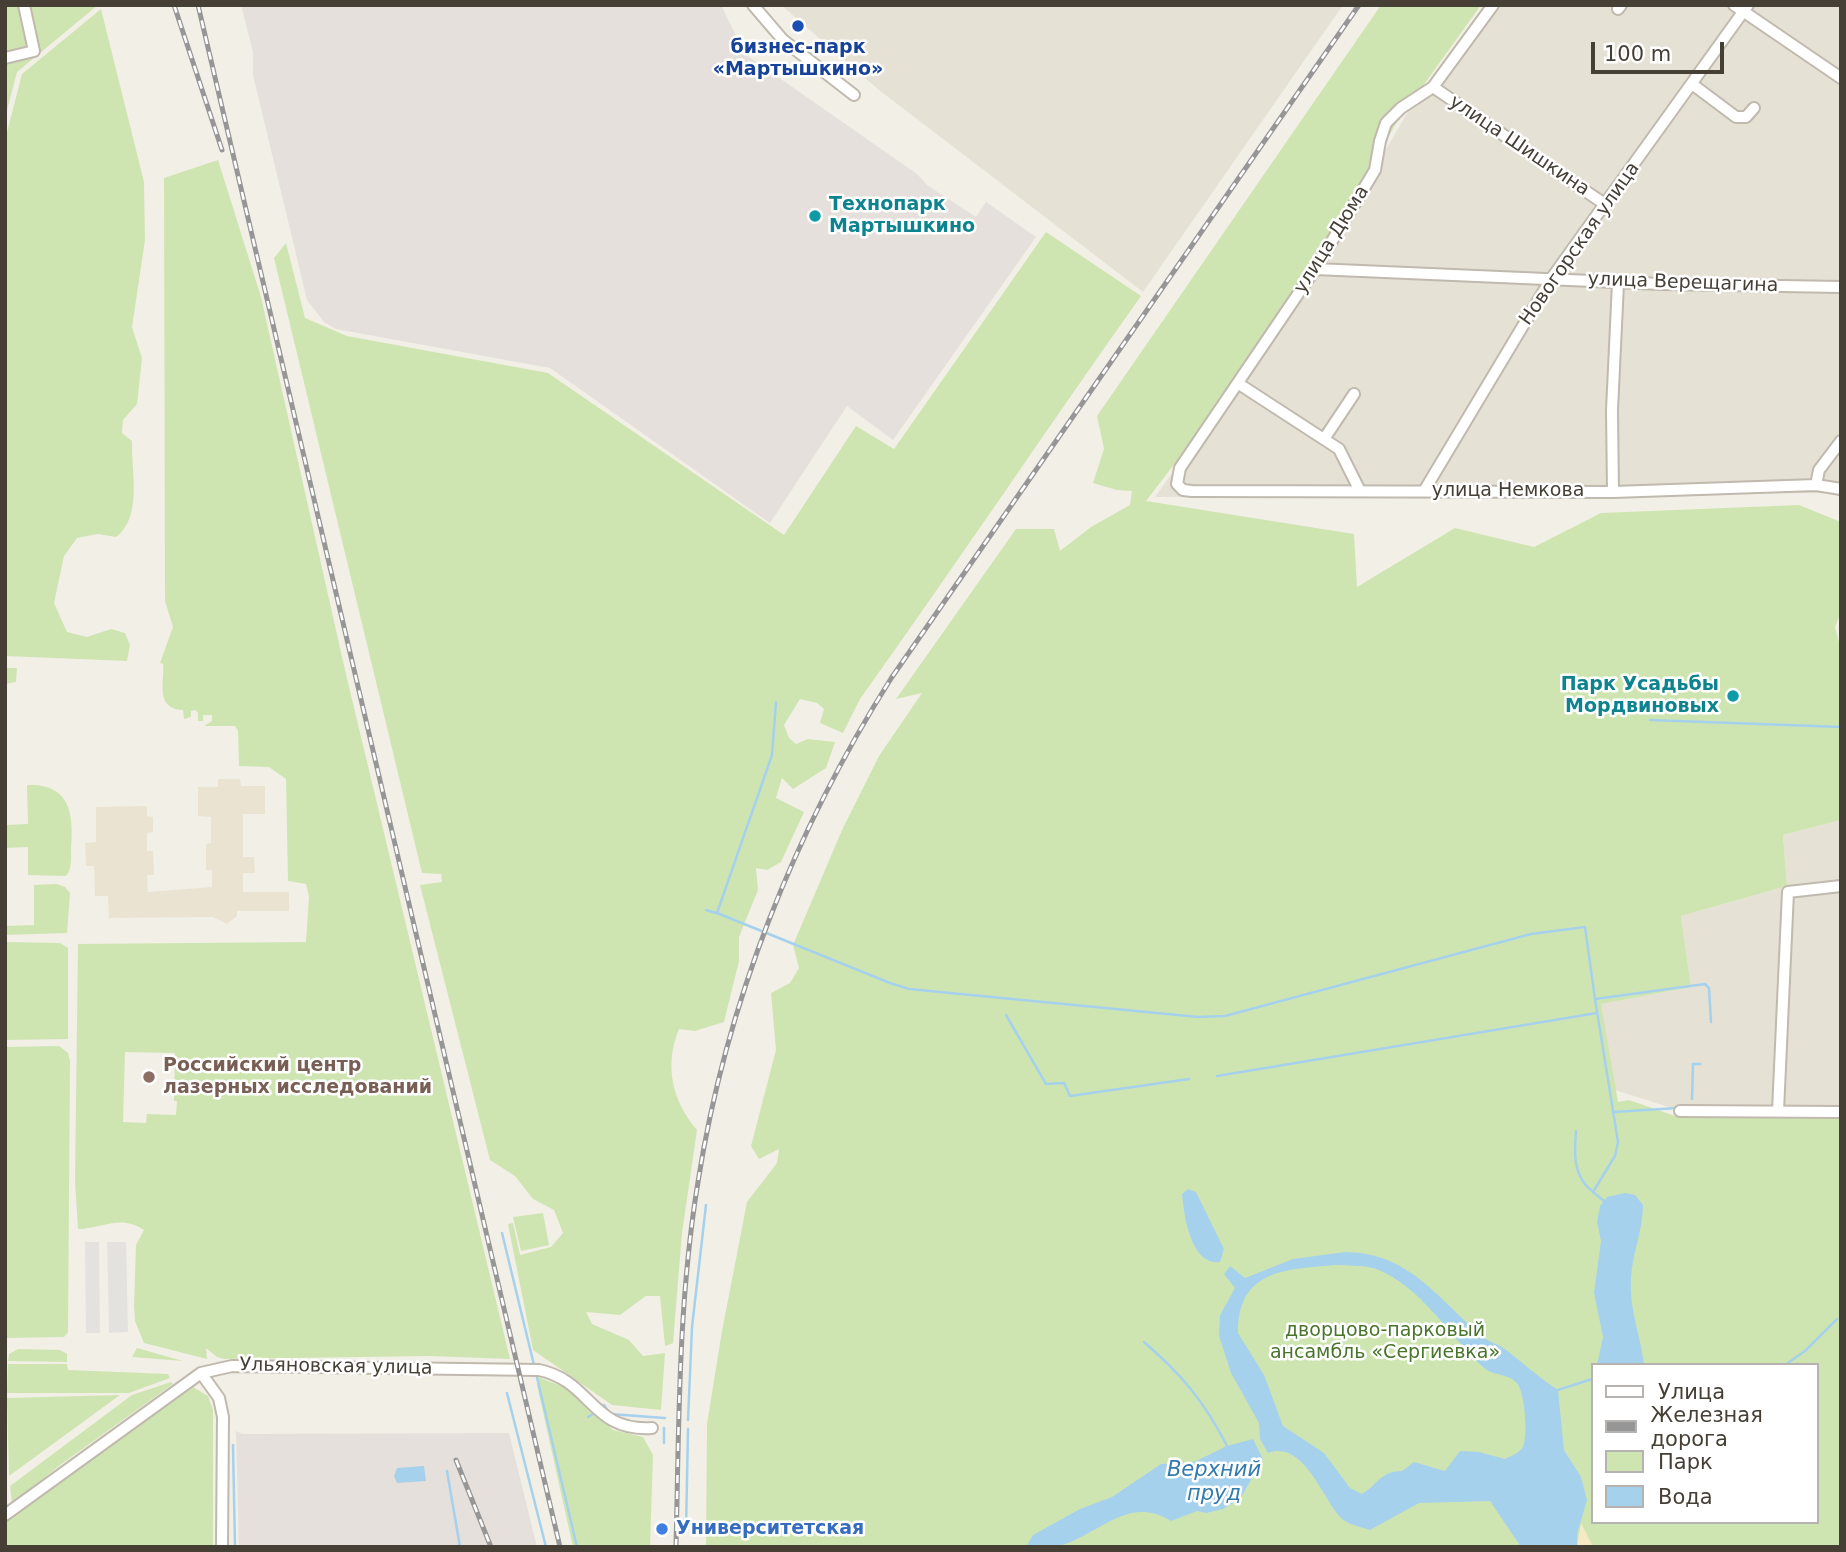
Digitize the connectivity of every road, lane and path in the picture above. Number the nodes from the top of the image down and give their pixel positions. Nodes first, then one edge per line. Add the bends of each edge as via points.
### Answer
1 (24, 5) edge
2 (753, 5) edge
3 (1493, 5) edge
4 (1741, 7) edge
5 (5, 58) edge
6 (1841, 78) edge
7 (1692, 84) junction
8 (1433, 87) junction
9 (854, 95) dead end
10 (1754, 108) dead end
11 (1606, 205) junction
12 (1315, 269) junction
13 (1551, 279) junction
14 (1618, 283) junction
15 (1841, 287) edge
16 (1239, 384) junction
17 (1354, 394) dead end
18 (1324, 439) junction
19 (1841, 441) edge
20 (1177, 484) joint
21 (1816, 485) junction
22 (1841, 489) edge
23 (1360, 491) junction
24 (1424, 491) junction
25 (1613, 492) junction
26 (1841, 886) edge
27 (1681, 1111) dead end
28 (1778, 1111) junction
29 (1841, 1112) edge
30 (201, 1373) junction
31 (652, 1428) dead end
32 (5, 1516) edge
33 (222, 1547) edge

1 - 5 street via 34,51
2 - 9 street via 783,40
3 - 8 street, улица Дюма
4 - 6 street
4 - 7 street, Новогорская улица
7 - 10 street via 1736,117 1746,117
7 - 11 street, Новогорская улица
8 - 11 street, улица Шишкина
8 - 12 street, улица Дюма via 1387,122 1375,170
11 - 13 street, Новогорская улица
12 - 13 street, улица Верещагина
12 - 16 street, улица Дюма
13 - 14 street, улица Верещагина
13 - 24 street, Новогорская улица
14 - 15 street, улица Верещагина
14 - 25 street
16 - 18 street
16 - 20 street, улица Дюма via 1180,468
17 - 18 street
18 - 23 street via 1339,449
19 - 21 street via 1819,470
20 - 23 street, улица Немкова via 1192,491
21 - 22 street, улица Немкова
21 - 25 street, улица Немкова
23 - 24 street, улица Немкова
24 - 25 street, улица Немкова
26 - 28 street via 1787,892
27 - 28 street
28 - 29 street
30 - 31 street, Ульяновская улица via 232,1366 539,1370 555,1373 573,1385 615,1424
30 - 32 street, Ульяновская улица
30 - 33 street via 219,1398 223,1417

